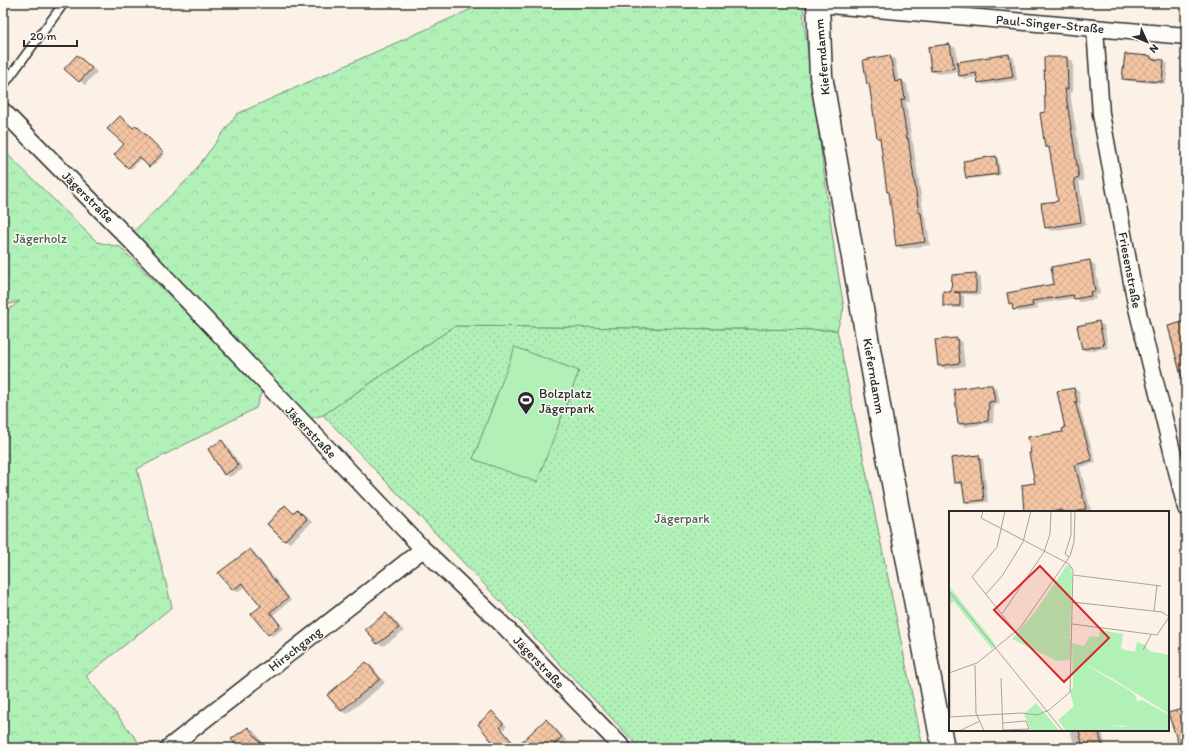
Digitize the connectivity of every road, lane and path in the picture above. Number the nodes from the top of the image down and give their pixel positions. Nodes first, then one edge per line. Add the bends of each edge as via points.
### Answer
1 (64, 3) edge
2 (818, 4) edge
3 (1095, 28) junction
4 (1186, 36) edge
5 (3, 86) edge
6 (3, 111) edge
7 (1186, 508) edge
8 (423, 549) junction
9 (614, 745) edge
10 (168, 748) edge
11 (943, 748) edge

1 - 5 lane
2 - 3 street, Paul-Singer-Straße
2 - 11 street, Kieferndamm via 821,76
3 - 4 street, Paul-Singer-Straße
3 - 7 street, Friesenstraße via 1101,114 1136,304
6 - 8 street, Jägerstraße via 132,242
8 - 9 street, Jägerstraße via 505,627
8 - 10 street, Hirschgang

